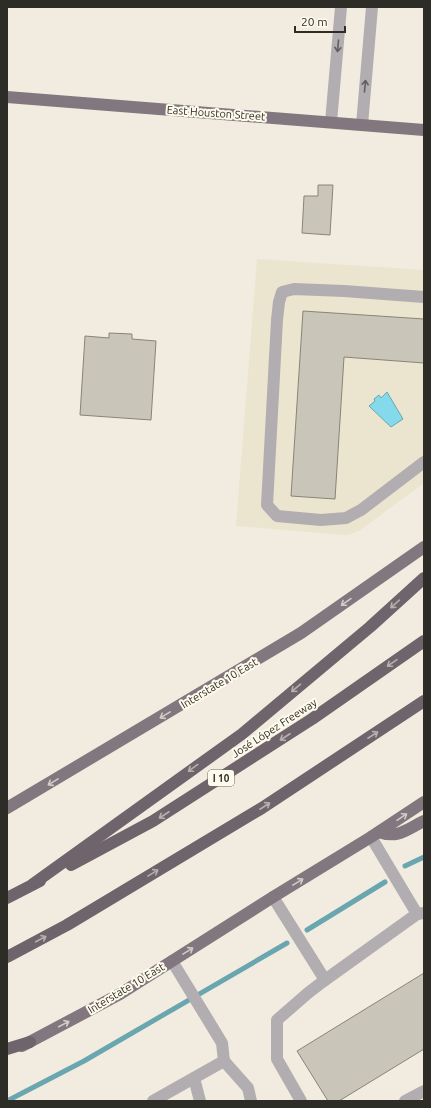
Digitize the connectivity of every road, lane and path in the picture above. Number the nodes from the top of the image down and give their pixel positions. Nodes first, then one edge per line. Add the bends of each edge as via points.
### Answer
1 (341, 7) edge
2 (372, 7) edge
3 (7, 97) edge
4 (331, 122) junction
5 (362, 124) junction
6 (424, 130) edge
7 (424, 297) edge
8 (424, 462) edge
9 (424, 547) edge
10 (424, 578) edge
11 (424, 641) edge
12 (424, 701) edge
13 (424, 802) edge
14 (7, 808) edge
15 (424, 820) edge
16 (375, 834) junction
17 (33, 884) junction
18 (273, 897) junction
19 (7, 898) edge
20 (421, 913) edge
21 (7, 957) edge
22 (172, 961) junction
23 (325, 980) junction
24 (30, 1042) junction
25 (7, 1049) edge
26 (7, 1055) edge
27 (224, 1061) junction
28 (194, 1078) junction
29 (424, 1090) edge
30 (153, 1101) edge
31 (200, 1101) edge
32 (251, 1101) edge
33 (301, 1101) edge
34 (405, 1101) edge

1 -> 4 street
5 -> 2 street
3 - 4 main road, East Houston Street
4 - 5 main road, East Houston Street
5 - 6 main road, East Houston Street
7 - 8 street via 294,289 282,292 277,320 267,506 277,516 322,520 346,518 361,510
9 -> 14 main road, Interstate 10 East via 301,633
10 -> 17 highway via 370,627 242,734
11 -> 17 highway, José López Freeway / I 10 via 312,719 153,822
21 -> 12 highway via 67,925 262,808
16 -> 13 main road, Interstate 10 East
15 - 16 main road via 396,835
18 -> 16 main road, Interstate 10 East
16 - 20 street
17 - 19 highway, José López Freeway / I 10
22 -> 18 main road, Interstate 10 East
18 - 23 street
20 - 23 street
24 -> 22 main road, Interstate 10 East via 120,994
22 - 27 street via 222,1043
23 - 33 street via 277,1020 277,1059
24 - 25 highway
24 - 26 main road, Interstate 10 East
27 - 28 street
27 - 32 street via 248,1088
28 - 30 street
28 - 31 street
29 - 34 street

